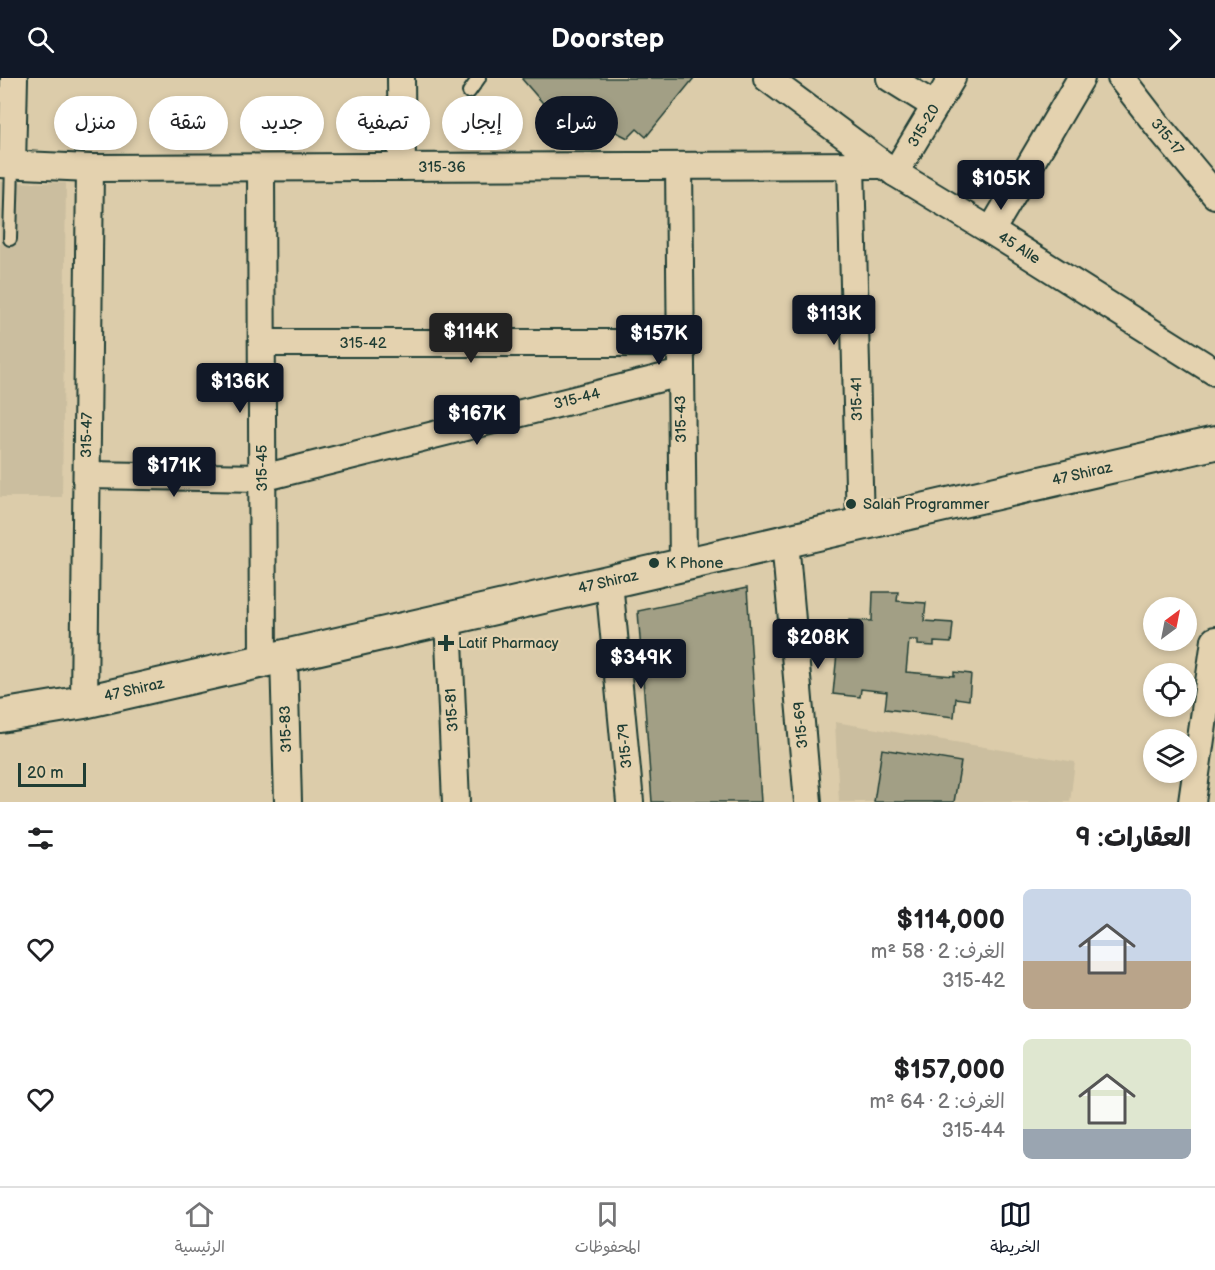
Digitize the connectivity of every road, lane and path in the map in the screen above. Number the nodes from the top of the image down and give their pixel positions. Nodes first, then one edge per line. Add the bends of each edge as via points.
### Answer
1 (14, 78) edge
2 (401, 78) edge
3 (479, 78) edge
4 (767, 78) edge
5 (890, 78) edge
6 (952, 78) edge
7 (1081, 78) edge
8 (1121, 78) edge
9 (469, 92) dead end
10 (935, 106) junction
11 (6, 165) edge
12 (851, 165) junction
13 (679, 166) junction
14 (402, 167) junction
15 (90, 168) junction
16 (261, 168) junction
17 (890, 169) junction
18 (1213, 185) edge
19 (992, 231) junction
20 (10, 239) dead end
21 (262, 343) junction
22 (681, 343) junction
23 (1215, 372) edge
24 (681, 373) junction
25 (1215, 443) edge
26 (87, 475) junction
27 (262, 478) junction
28 (860, 525) junction
29 (785, 541) junction
30 (683, 565) junction
31 (609, 582) junction
32 (448, 618) junction
33 (1215, 640) edge
34 (273, 658) junction
35 (84, 702) junction
36 (0, 716) edge
37 (1209, 730) edge
38 (288, 802) edge
39 (456, 802) edge
40 (630, 802) edge
41 (808, 802) edge
42 (1192, 802) edge

1 - 11 street
2 - 14 street
3 - 9 lane
4 - 17 street, 45 Alle
5 - 10 street
6 - 10 street, 315-20
7 - 19 street
8 - 18 street, 315-17 via 1161,130
10 - 17 street, 315-20
11 - 15 street, 315-36
11 - 20 lane
12 - 13 street, 315-36
12 - 17 street, 315-36
12 - 28 street, 315-41
13 - 14 street, 315-36
13 - 22 street, 315-43
14 - 16 street, 315-36
15 - 16 street, 315-36
15 - 26 street, 315-47
16 - 21 street, 315-45
17 - 19 street, 45 Alle
19 - 23 street, 45 Alle
21 - 22 street, 315-42
21 - 27 street, 315-45
22 - 24 street, 315-43
24 - 27 street, 315-44
24 - 30 street, 315-43
25 - 28 street, 47 Shiraz
26 - 27 street, 315-44
26 - 35 street, 315-47
27 - 34 street, 315-45
28 - 29 street, 47 Shiraz
29 - 30 street, 47 Shiraz
29 - 41 street, 315-69
30 - 31 street, 47 Shiraz
31 - 32 street, 47 Shiraz
31 - 40 street, 315-79
32 - 34 street, 47 Shiraz
32 - 39 street, 315-81
33 - 37 street
34 - 35 street, 47 Shiraz
34 - 38 street, 315-83
35 - 36 street, 47 Shiraz
37 - 42 street

